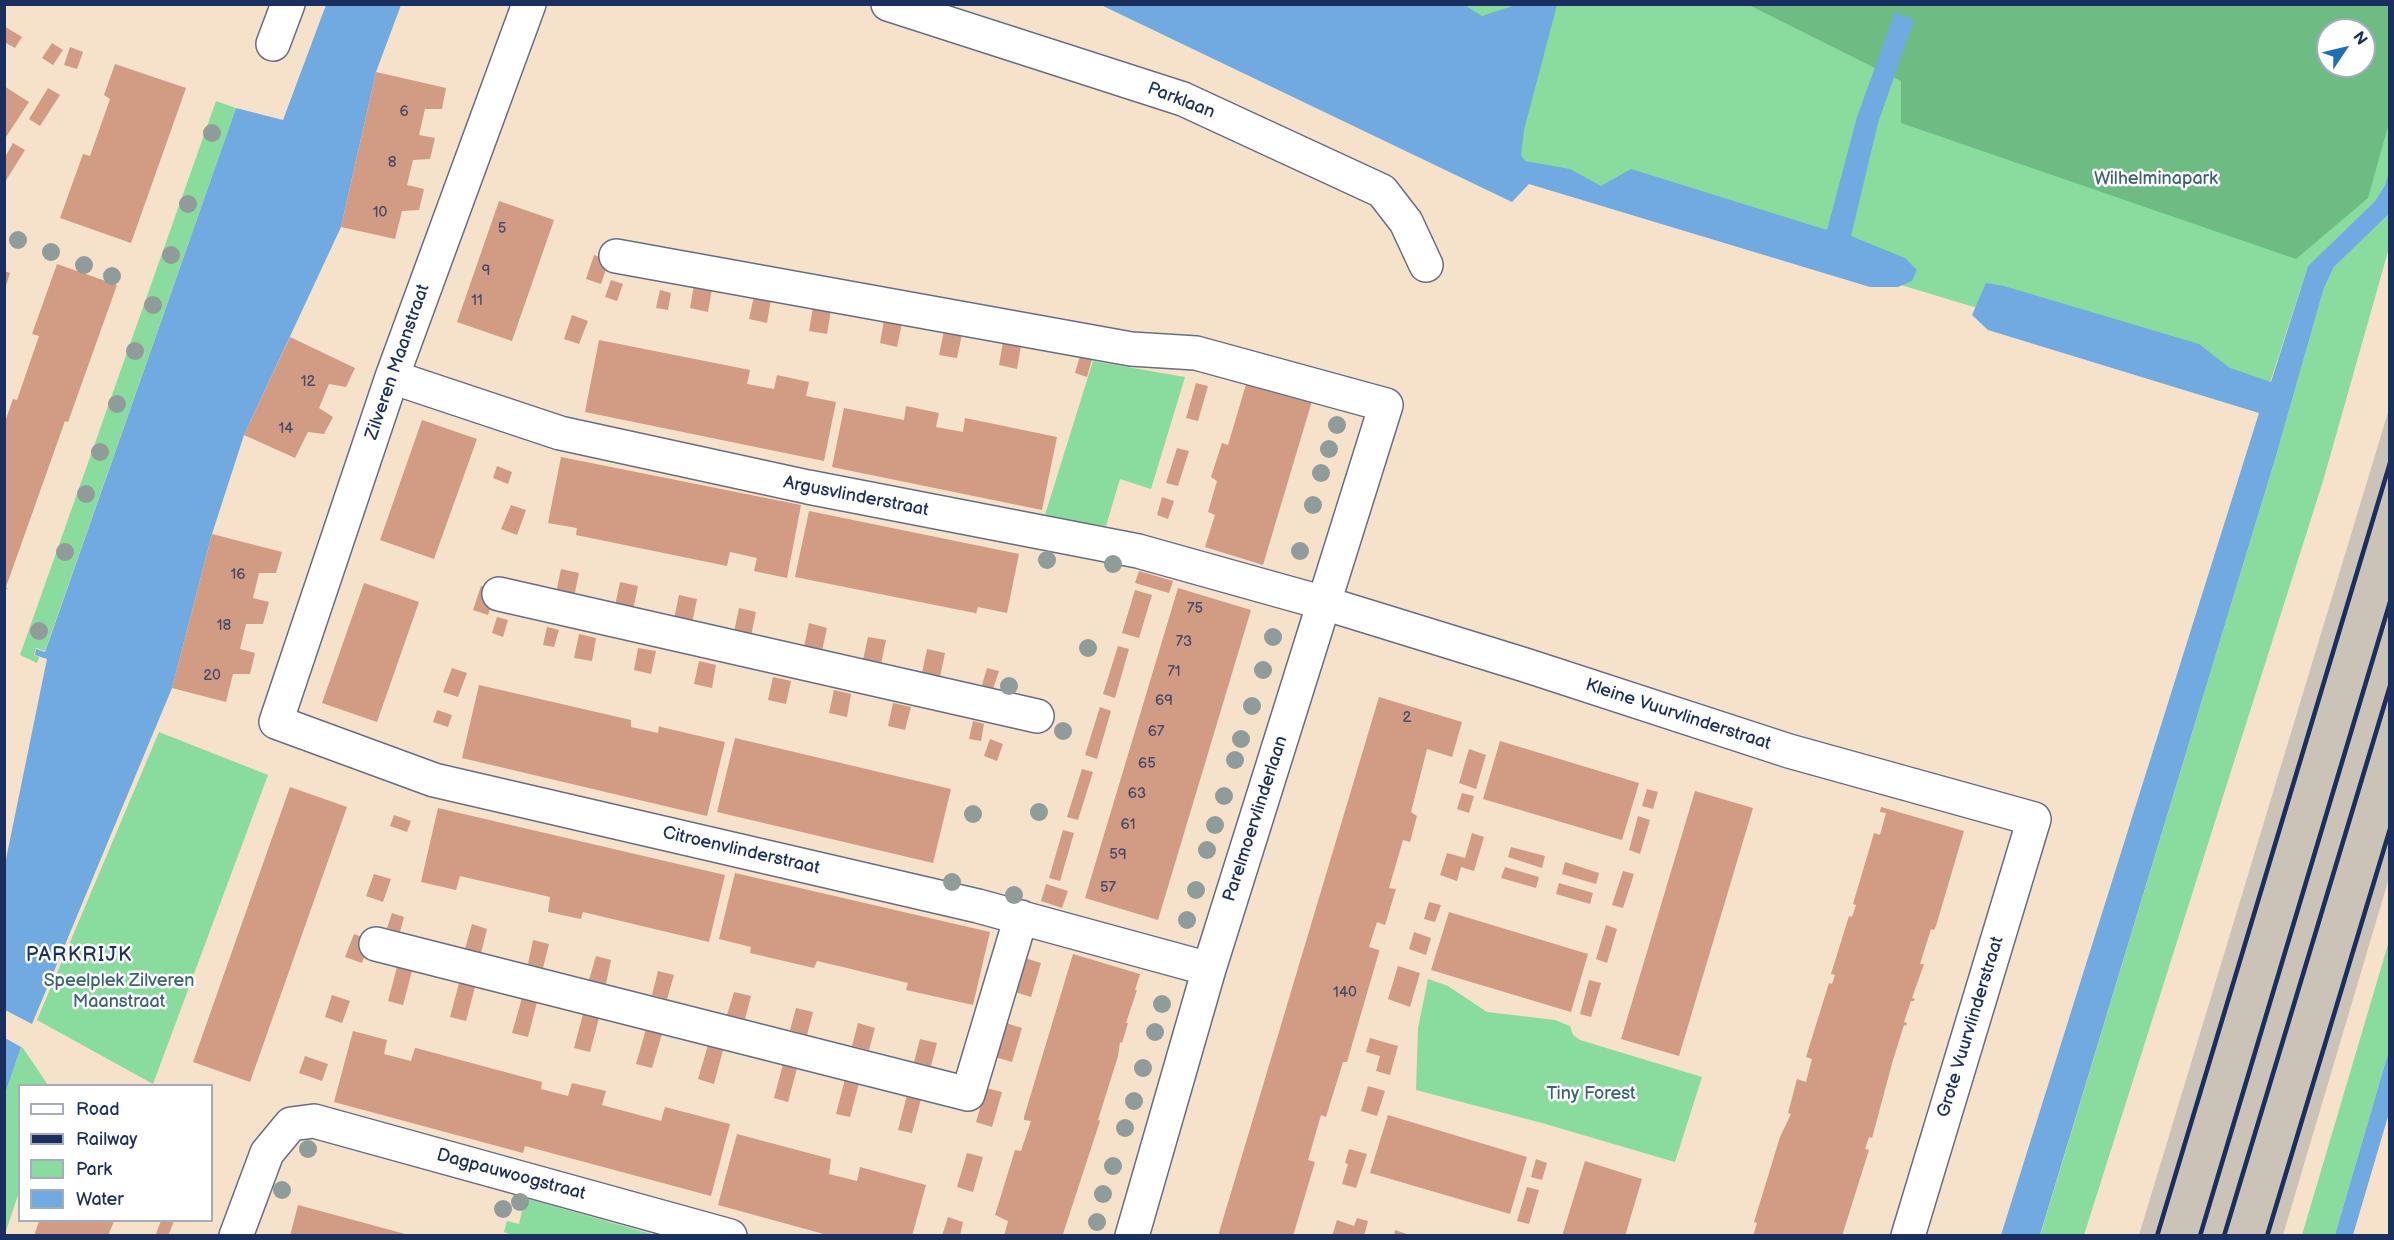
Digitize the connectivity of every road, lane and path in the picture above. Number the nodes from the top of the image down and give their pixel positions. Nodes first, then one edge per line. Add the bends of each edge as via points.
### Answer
1 (288, 4) edge
2 (529, 4) edge
3 (888, 4) edge
4 (273, 44) dead end
5 (616, 256) dead end
6 (1426, 265) dead end
7 (392, 377) junction
8 (499, 594) dead end
9 (1324, 603) junction
10 (1037, 716) dead end
11 (276, 722) joint
12 (2034, 819) joint
13 (1022, 917) junction
14 (376, 944) dead end
15 (1209, 969) junction
16 (236, 1236) edge
17 (730, 1236) edge
18 (1132, 1236) edge
19 (1908, 1236) edge

1 - 4 street
2 - 7 street, Zilveren Maanstraat
3 - 6 street, Parklaan via 1183,99 1382,191 1406,222
5 - 9 street, Parelmoervlinderlaan via 1131,349 1196,353 1386,405
7 - 9 street, Argusvlinderstraat via 553,430 808,488 1138,551
7 - 11 street, Zilveren Maanstraat
8 - 10 street
9 - 12 street, Kleine Vuurvlinderstraat via 1789,751
9 - 15 street, Parelmoervlinderlaan
11 - 13 street, Citroenvlinderstraat via 434,780
12 - 19 street, Grote Vuurvlinderstraat
13 - 14 street via 968,1094
13 - 15 street, Citroenvlinderstraat
15 - 18 street, Parelmoervlinderlaan
16 - 17 street, Dagpauwoogstraat via 267,1153 291,1124 314,1121

